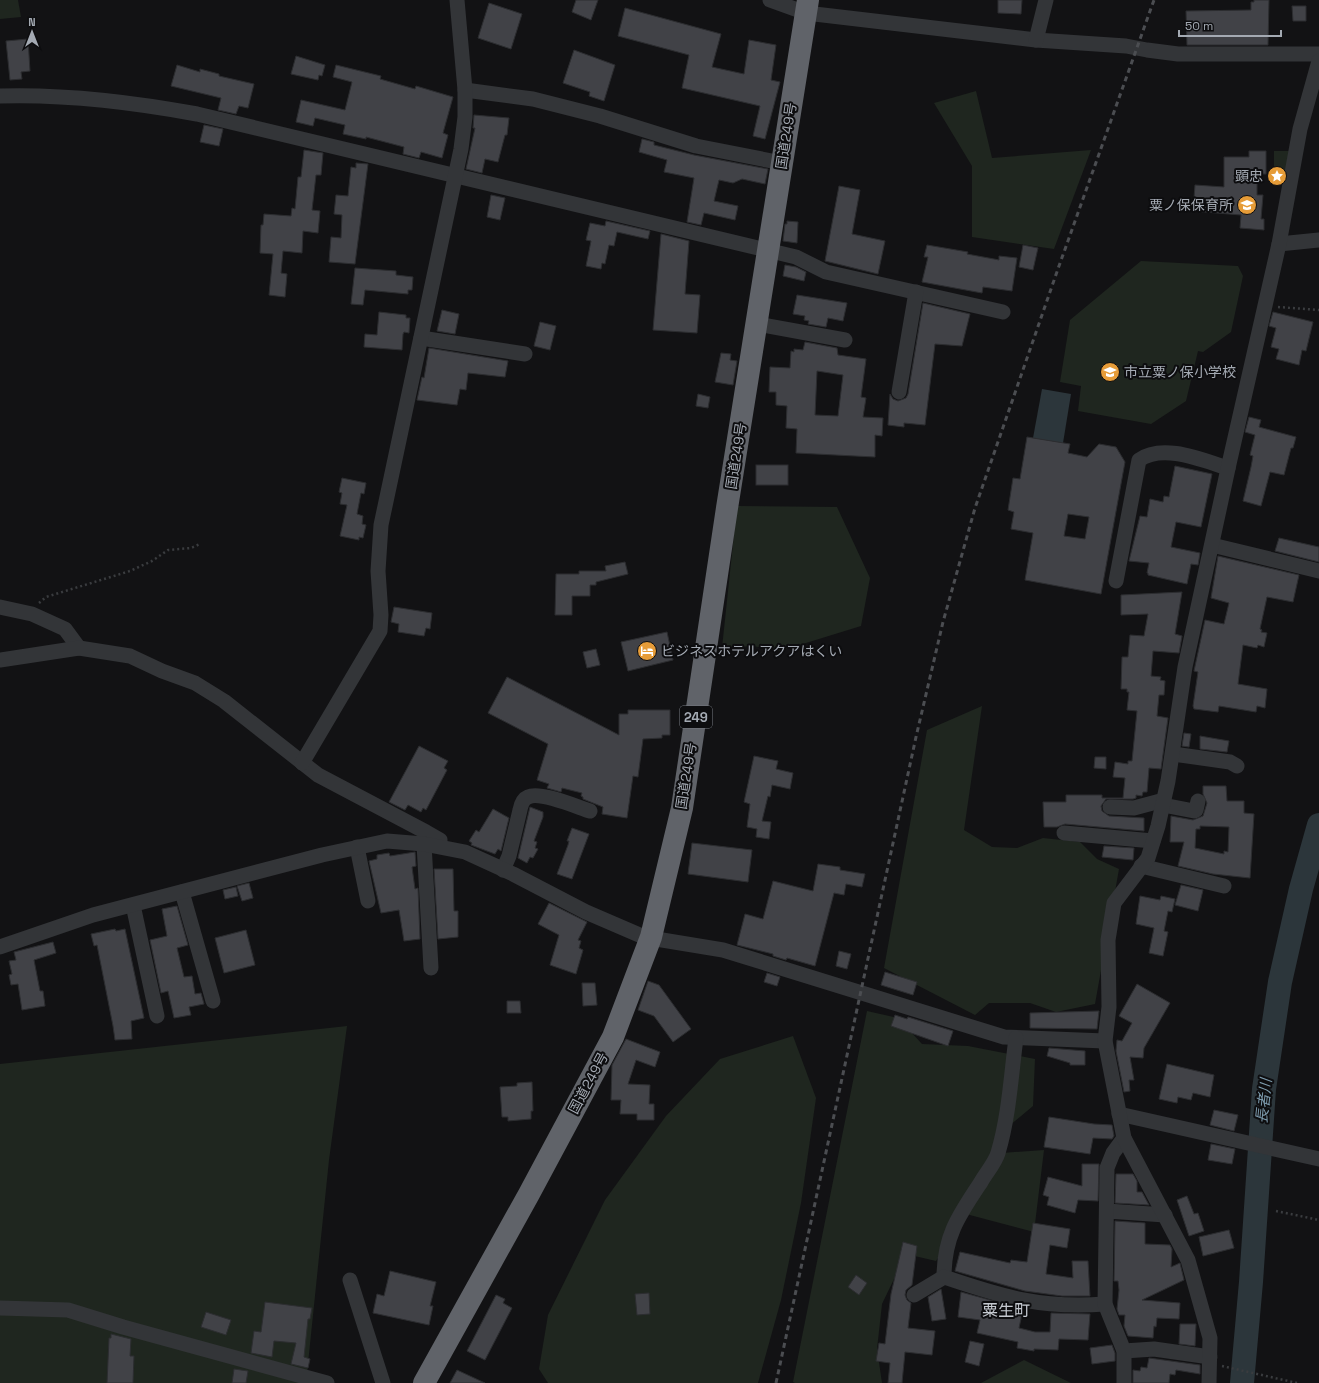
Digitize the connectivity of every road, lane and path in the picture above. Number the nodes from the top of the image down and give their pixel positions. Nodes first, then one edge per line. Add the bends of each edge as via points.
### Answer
1 (457, 0) edge
2 (770, 0) edge
3 (1046, 0) edge
4 (807, 7) edge
5 (1036, 40) junction
6 (1319, 54) edge
7 (1319, 61) edge
8 (465, 90) junction
9 (0, 96) edge
10 (782, 163) junction
11 (456, 177) junction
12 (1319, 240) edge
13 (1279, 244) junction
14 (768, 250) junction
15 (916, 292) junction
16 (1265, 306) junction
17 (1319, 310) edge
18 (1003, 312) dead end
19 (757, 324) junction
20 (421, 338) junction
21 (846, 340) dead end
22 (525, 354) dead end
23 (899, 392) dead end
24 (1228, 468) junction
25 (200, 544) dead end
26 (1212, 545) junction
27 (1319, 571) edge
28 (1116, 581) dead end
29 (0, 607) edge
30 (32, 614) junction
31 (80, 648) junction
32 (0, 660) edge
33 (1173, 754) junction
34 (302, 763) junction
35 (1237, 766) dead end
36 (1198, 802) dead end
37 (1163, 803) junction
38 (1110, 807) dead end
39 (590, 811) dead end
40 (1064, 833) dead end
41 (1153, 842) junction
42 (424, 844) junction
43 (439, 846) junction
44 (356, 847) junction
45 (1141, 866) junction
46 (503, 870) junction
47 (1224, 886) dead end
48 (182, 892) junction
49 (368, 901) dead end
50 (133, 905) junction
51 (651, 937) junction
52 (0, 947) edge
53 (431, 968) dead end
54 (213, 1001) dead end
55 (157, 1016) dead end
56 (1016, 1038) junction
57 (1105, 1041) junction
58 (1120, 1114) junction
59 (1124, 1138) junction
60 (1319, 1159) edge
61 (1107, 1211) junction
62 (1276, 1211) dead end
63 (1165, 1215) junction
64 (1319, 1220) edge
65 (944, 1277) junction
66 (350, 1280) dead end
67 (914, 1295) dead end
68 (1105, 1304) junction
69 (0, 1308) edge
70 (1124, 1351) junction
71 (1210, 1358) junction
72 (1228, 1368) dead end
73 (327, 1383) edge
74 (383, 1383) edge
75 (424, 1383) edge
76 (1124, 1383) edge
77 (1209, 1383) edge
78 (1297, 1383) edge

1 - 8 street
2 - 4 street
3 - 5 street
4 - 5 street
4 - 10 highway, 国道249号 / 249
5 - 6 street via 1126,46 1178,54
7 - 13 street via 1300,129
8 - 10 street via 533,99 600,116 696,146
8 - 11 street via 465,117
9 - 11 street via 45,95 149,105 197,114
10 - 14 highway, 国道249号 / 249
11 - 14 street
11 - 20 street
12 - 13 street
13 - 16 street
14 - 15 street via 796,257 826,272
14 - 19 highway, 国道249号 / 249
15 - 18 street
15 - 23 street
16 - 17 path
16 - 24 street
19 - 21 street
19 - 51 highway, 国道249号 / 249 via 682,808
20 - 22 street
20 - 34 street via 381,525 378,570 380,631
24 - 26 street
24 - 28 street via 1172,453 1146,455 1139,460
25 - 30 path via 191,548 168,550 130,571 46,597
26 - 27 street
26 - 33 street via 1185,667
29 - 30 street
30 - 31 street via 65,629
31 - 32 street
31 - 34 street via 130,656 195,683 224,701
33 - 35 street via 1230,762
33 - 37 street
34 - 43 street via 318,775 440,840
36 - 37 street via 1194,811
37 - 38 street via 1134,808
37 - 41 street
39 - 46 street via 539,795 527,797 522,803
40 - 41 street
41 - 45 street via 1148,858
42 - 43 street
42 - 44 street via 387,842
42 - 53 street
43 - 46 street via 465,852
44 - 48 street via 259,870
44 - 49 street
45 - 47 street
45 - 57 street via 1114,903 1108,940 1109,1007
46 - 51 street via 586,912 644,937
48 - 50 street
48 - 54 street
50 - 52 street via 94,915
50 - 55 street
51 - 56 street via 723,950 980,1030
51 - 75 highway, 国道249号 / 249 via 612,1037
56 - 57 street
56 - 65 street via 998,1154 962,1211 948,1239
57 - 58 street
58 - 59 street
58 - 60 street
59 - 61 street via 1113,1153 1107,1168
59 - 63 street
61 - 63 street
61 - 68 street
62 - 64 path
63 - 71 street via 1188,1260 1210,1338
65 - 67 street
65 - 68 street via 986,1292 1036,1304 1073,1307
66 - 74 street
68 - 70 street
69 - 73 street via 68,1310 131,1330
70 - 71 street via 1154,1349
70 - 76 street
71 - 77 street
72 - 78 path

